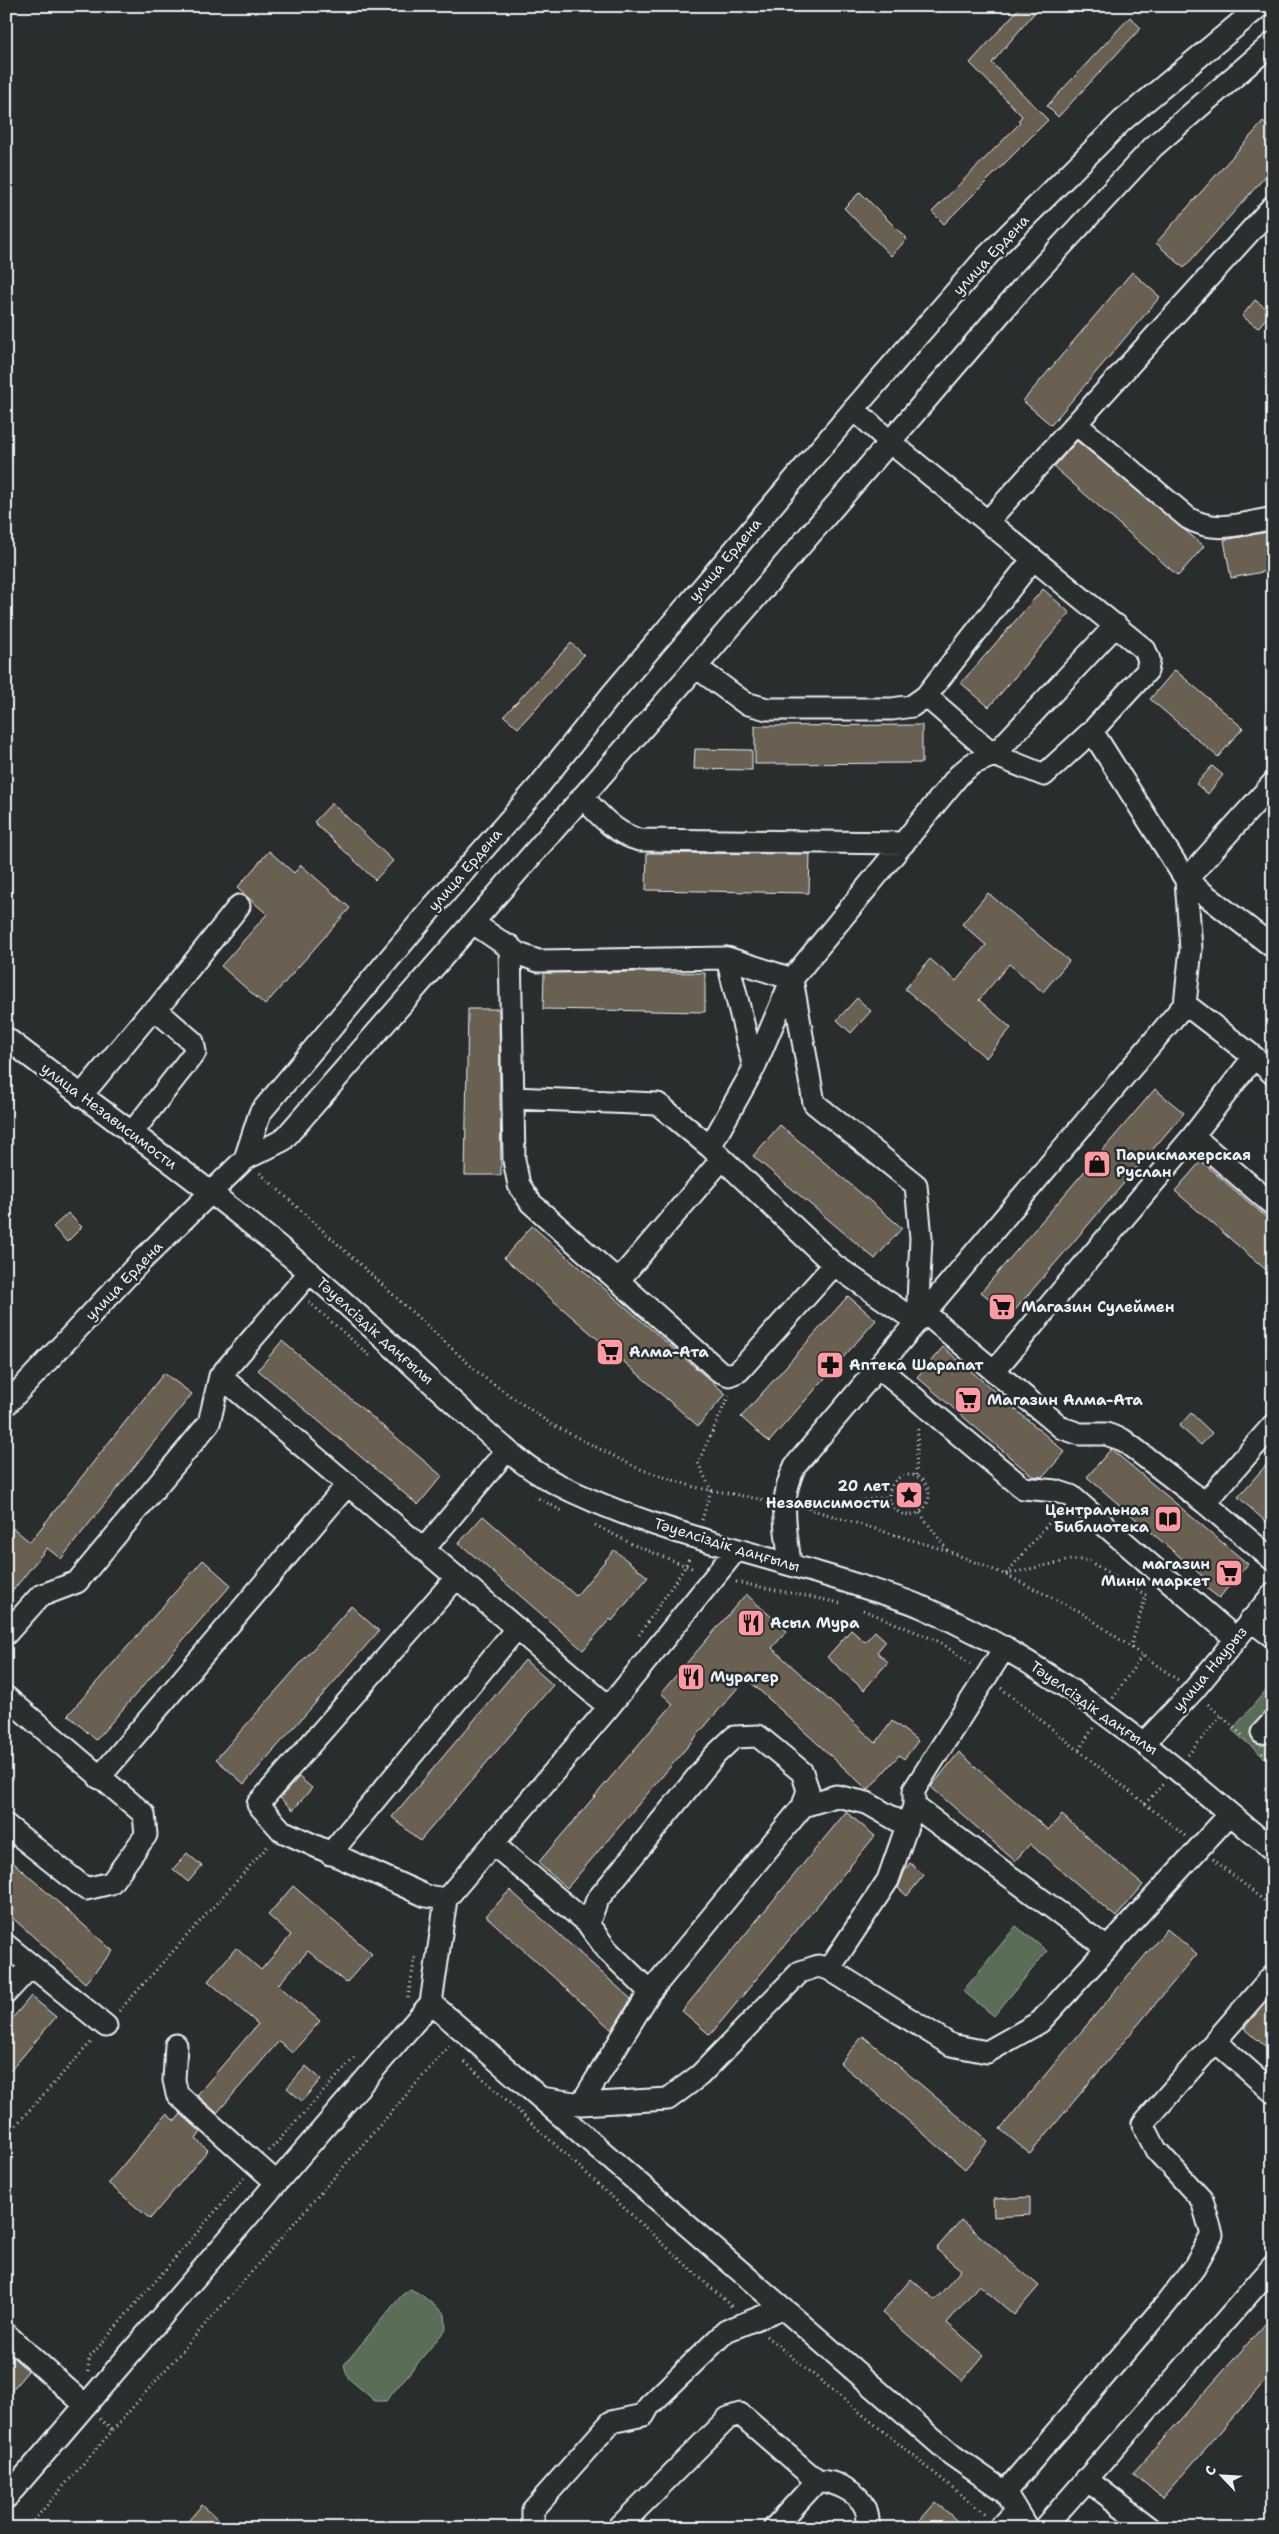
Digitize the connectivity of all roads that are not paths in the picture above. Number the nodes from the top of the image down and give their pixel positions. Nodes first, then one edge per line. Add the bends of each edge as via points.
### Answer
1 (1260, 6) edge
2 (1273, 43) edge
3 (1273, 206) edge
4 (854, 409) junction
5 (1076, 424) junction
6 (891, 442) junction
7 (1273, 518) edge
8 (988, 521) junction
9 (1033, 559) junction
10 (1116, 625) junction
11 (696, 668) junction
12 (926, 696) junction
13 (1092, 731) junction
14 (994, 755) junction
15 (1273, 783) edge
16 (582, 797) junction
17 (904, 843) junction
18 (1186, 880) junction
19 (239, 906) dead end
20 (473, 922) junction
21 (510, 946) junction
22 (1273, 947) edge
23 (726, 958) junction
24 (792, 979) junction
25 (1184, 1004) junction
26 (156, 1010) junction
27 (6, 1038) edge
28 (1254, 1057) junction
29 (754, 1068) junction
30 (1273, 1074) edge
31 (81, 1096) junction
32 (513, 1098) junction
33 (131, 1134) junction
34 (1193, 1136) junction
35 (716, 1153) junction
36 (244, 1159) junction
37 (212, 1193) junction
38 (1273, 1205) edge
39 (834, 1265) junction
40 (310, 1272) junction
41 (618, 1281) junction
42 (921, 1318) junction
43 (879, 1368) junction
44 (994, 1371) junction
45 (220, 1376) junction
46 (6, 1405) edge
47 (1273, 1425) edge
48 (507, 1450) junction
49 (348, 1484) junction
50 (1205, 1503) junction
51 (424, 1548) junction
52 (736, 1550) junction
53 (1273, 1560) edge
54 (790, 1564) junction
55 (457, 1577) junction
56 (1273, 1594) edge
57 (1250, 1620) junction
58 (518, 1628) junction
59 (6, 1634) edge
60 (1273, 1637) edge
61 (1235, 1638) junction
62 (1005, 1647) junction
63 (6, 1697) edge
64 (609, 1706) junction
65 (1145, 1742) junction
66 (99, 1778) junction
67 (803, 1806) junction
68 (914, 1806) junction
69 (1230, 1814) junction
70 (6, 1824) edge
71 (907, 1826) junction
72 (493, 1844) junction
73 (1273, 1850) edge
74 (330, 1854) junction
75 (446, 1899) junction
76 (588, 1924) junction
77 (6, 1945) edge
78 (1107, 1948) junction
79 (31, 1966) junction
80 (829, 1969) junction
81 (1273, 1975) edge
82 (650, 1992) junction
83 (6, 1993) edge
84 (431, 2003) junction
85 (106, 2026) road end
86 (1216, 2041) junction
87 (176, 2045) dead end
88 (1273, 2092) edge
89 (541, 2098) junction
90 (581, 2104) junction
91 (276, 2182) junction
92 (1273, 2266) edge
93 (783, 2308) junction
94 (6, 2334) edge
95 (85, 2405) junction
96 (1086, 2479) junction
97 (817, 2481) junction
98 (6, 2498) edge
99 (1016, 2510) edge
100 (1000, 2527) edge
101 (533, 2528) edge
102 (618, 2528) edge
103 (774, 2528) edge
104 (869, 2528) edge
105 (1044, 2528) edge
106 (1150, 2528) edge

1 - 4 street, улица Ердена via 1122,121 988,255
2 - 6 street, улица Ердена via 1153,146 1024,286
3 - 5 street
4 - 6 street
4 - 36 street, улица Ердена via 260,1113
5 - 7 street via 1200,526 1216,528
5 - 8 street
6 - 8 street
6 - 11 street, улица Ердена
8 - 9 street
9 - 10 street
9 - 12 street
10 - 13 street via 1145,650 1149,660 1147,670
10 - 14 street
11 - 12 street via 745,703 767,709 892,709 912,706
11 - 16 street, улица Ердена
12 - 14 street
13 - 14 street via 1044,776
13 - 18 street
14 - 17 street via 972,764 959,775
15 - 18 street
16 - 17 street via 612,827 624,836 639,840
16 - 20 street, улица Ердена
17 - 24 street
18 - 22 street
18 - 25 street via 1191,948
19 - 26 street
20 - 21 street
20 - 36 street, улица Ердена via 283,1140
21 - 23 street via 538,961
21 - 32 street
23 - 24 street
23 - 29 street
24 - 29 street
24 - 42 street via 814,1102 916,1185 921,1238
25 - 28 street
25 - 42 street
26 - 31 street via 148,1015
26 - 33 street via 194,1042 194,1052
27 - 31 street, улица Независимости
28 - 30 street
28 - 34 street
29 - 35 street
31 - 33 street, улица Независимости
32 - 35 street via 658,1104
32 - 41 street via 514,1160 519,1185 531,1203
33 - 37 street, улица Независимости
34 - 38 street
34 - 44 street
35 - 39 street
35 - 41 street
36 - 37 street, улица Ердена
37 - 40 street, Тәуелсіздік даңғылы
37 - 46 street, улица Ердена via 141,1261
39 - 41 street via 739,1371 729,1375 719,1371
39 - 42 street
40 - 45 street
40 - 48 street, Тәуелсіздік даңғылы
42 - 43 street
42 - 44 street
43 - 54 street via 795,1466 787,1483 783,1503
43 - 61 street via 1023,1488 1071,1496
44 - 50 street via 1062,1428 1080,1434 1106,1434 1123,1440
45 - 49 street
45 - 59 street via 209,1423 77,1582 40,1596
47 - 50 street
48 - 51 street
48 - 52 street, Тәуелсіздік даңғылы via 550,1480 617,1511
49 - 51 street
49 - 66 street
50 - 53 street
51 - 55 street
52 - 54 street, Тәуелсіздік даңғылы
52 - 64 street
54 - 62 street, Тәуелсіздік даңғылы via 919,1606
55 - 58 street
55 - 74 street via 258,1804 282,1831
56 - 57 street, улица Наурыз
57 - 60 street
57 - 61 street, улица Наурыз
58 - 64 street
58 - 74 street
61 - 65 street, улица Наурыз via 1193,1691
62 - 65 street, Тәуелсіздік даңғылы via 1066,1685
62 - 68 street via 914,1790
63 - 66 street
64 - 72 street
65 - 69 street, Тәуелсіздік даңғылы
66 - 70 street via 144,1814 146,1835 111,1883 86,1889
67 - 71 street via 836,1796 867,1804
67 - 76 street via 808,1790 802,1772 758,1736 734,1737 715,1755 597,1900
67 - 82 street
68 - 71 street
68 - 78 street
69 - 73 street, Тәуелсіздік даңғылы
69 - 78 street
71 - 80 street via 888,1880
72 - 75 street
72 - 76 street
74 - 75 street via 426,1896
75 - 84 street
76 - 82 street via 607,1950
77 - 79 street
78 - 80 street via 1040,2022 987,2052 951,2044
79 - 83 street
79 - 85 street
80 - 90 street via 818,1966 800,1972 700,2075 668,2099
81 - 86 street
82 - 90 street
84 - 89 street
84 - 91 street
86 - 88 street
86 - 99 street via 1143,2124 1156,2150 1202,2200 1212,2235 1194,2268
87 - 91 street via 174,2080 177,2094
89 - 90 street
89 - 93 street
91 - 95 street
92 - 96 street
93 - 99 street
93 - 101 street via 726,2331 649,2406 644,2415 611,2422 533,2510
94 - 95 street
95 - 98 street
96 - 105 street
96 - 106 street
97 - 102 street via 740,2414 728,2418
97 - 103 street
97 - 104 street via 827,2480 853,2494 865,2507
99 - 100 street

